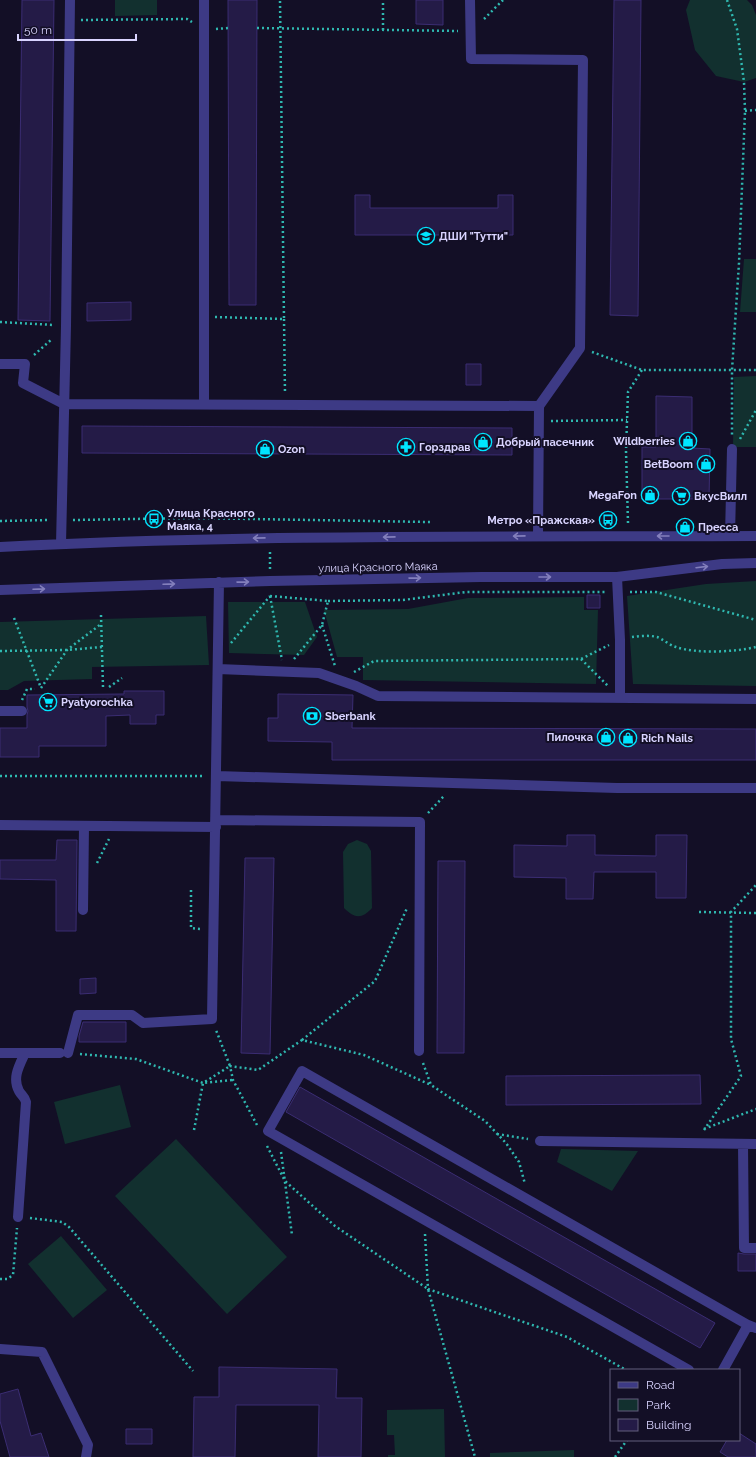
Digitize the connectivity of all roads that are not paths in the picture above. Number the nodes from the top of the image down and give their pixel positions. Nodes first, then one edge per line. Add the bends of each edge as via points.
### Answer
1 (70, 0) edge
2 (204, 0) edge
3 (470, 0) edge
4 (0, 364) edge
5 (64, 404) junction
6 (204, 404) junction
7 (539, 406) junction
8 (732, 452) road end
9 (538, 535) junction
10 (730, 536) junction
11 (756, 536) edge
12 (61, 544) junction
13 (0, 547) edge
14 (756, 562) edge
15 (617, 577) junction
16 (219, 582) junction
17 (0, 590) edge
18 (218, 669) junction
19 (620, 698) junction
20 (756, 699) edge
21 (0, 711) edge
22 (22, 711) dead end
23 (217, 776) junction
24 (756, 788) edge
25 (216, 823) junction
26 (0, 825) edge
27 (84, 826) junction
28 (83, 910) dead end
29 (418, 1051) road end
30 (0, 1054) edge
31 (25, 1054) junction
32 (540, 1141) road end
33 (743, 1144) junction
34 (756, 1144) edge
35 (18, 1217) road end
36 (756, 1248) edge
37 (752, 1326) edge
38 (0, 1349) edge
39 (687, 1369) edge
40 (724, 1369) edge
41 (86, 1457) edge

1 - 5 street
2 - 6 street
3 - 7 street via 471,59 583,60 580,348
4 - 5 street via 25,364 23,383
5 - 6 street
5 - 12 street
6 - 7 street
7 - 9 street
8 - 10 street
10 -> 9 street
9 -> 12 street via 270,538
10 - 11 street
12 - 13 street
15 -> 14 street, улица Красного Маяка
16 -> 15 street, улица Красного Маяка
15 - 19 street
17 -> 16 street, улица Красного Маяка
16 - 18 street
18 - 19 street via 319,673 378,696
18 - 23 street
19 - 20 street
21 - 22 street
23 - 24 street via 625,788
23 - 25 street
25 - 27 street
25 - 29 street via 420,822
25 - 31 street via 212,1019 143,1023 132,1015 78,1015 64,1053
26 - 27 street
27 - 28 street
30 - 31 street
31 - 35 street via 16,1078 16,1085 26,1102
32 - 33 street
33 - 34 street
33 - 36 street via 744,1248
37 - 39 street via 302,1071 268,1131
37 - 40 street
38 - 41 street via 42,1352 88,1446

